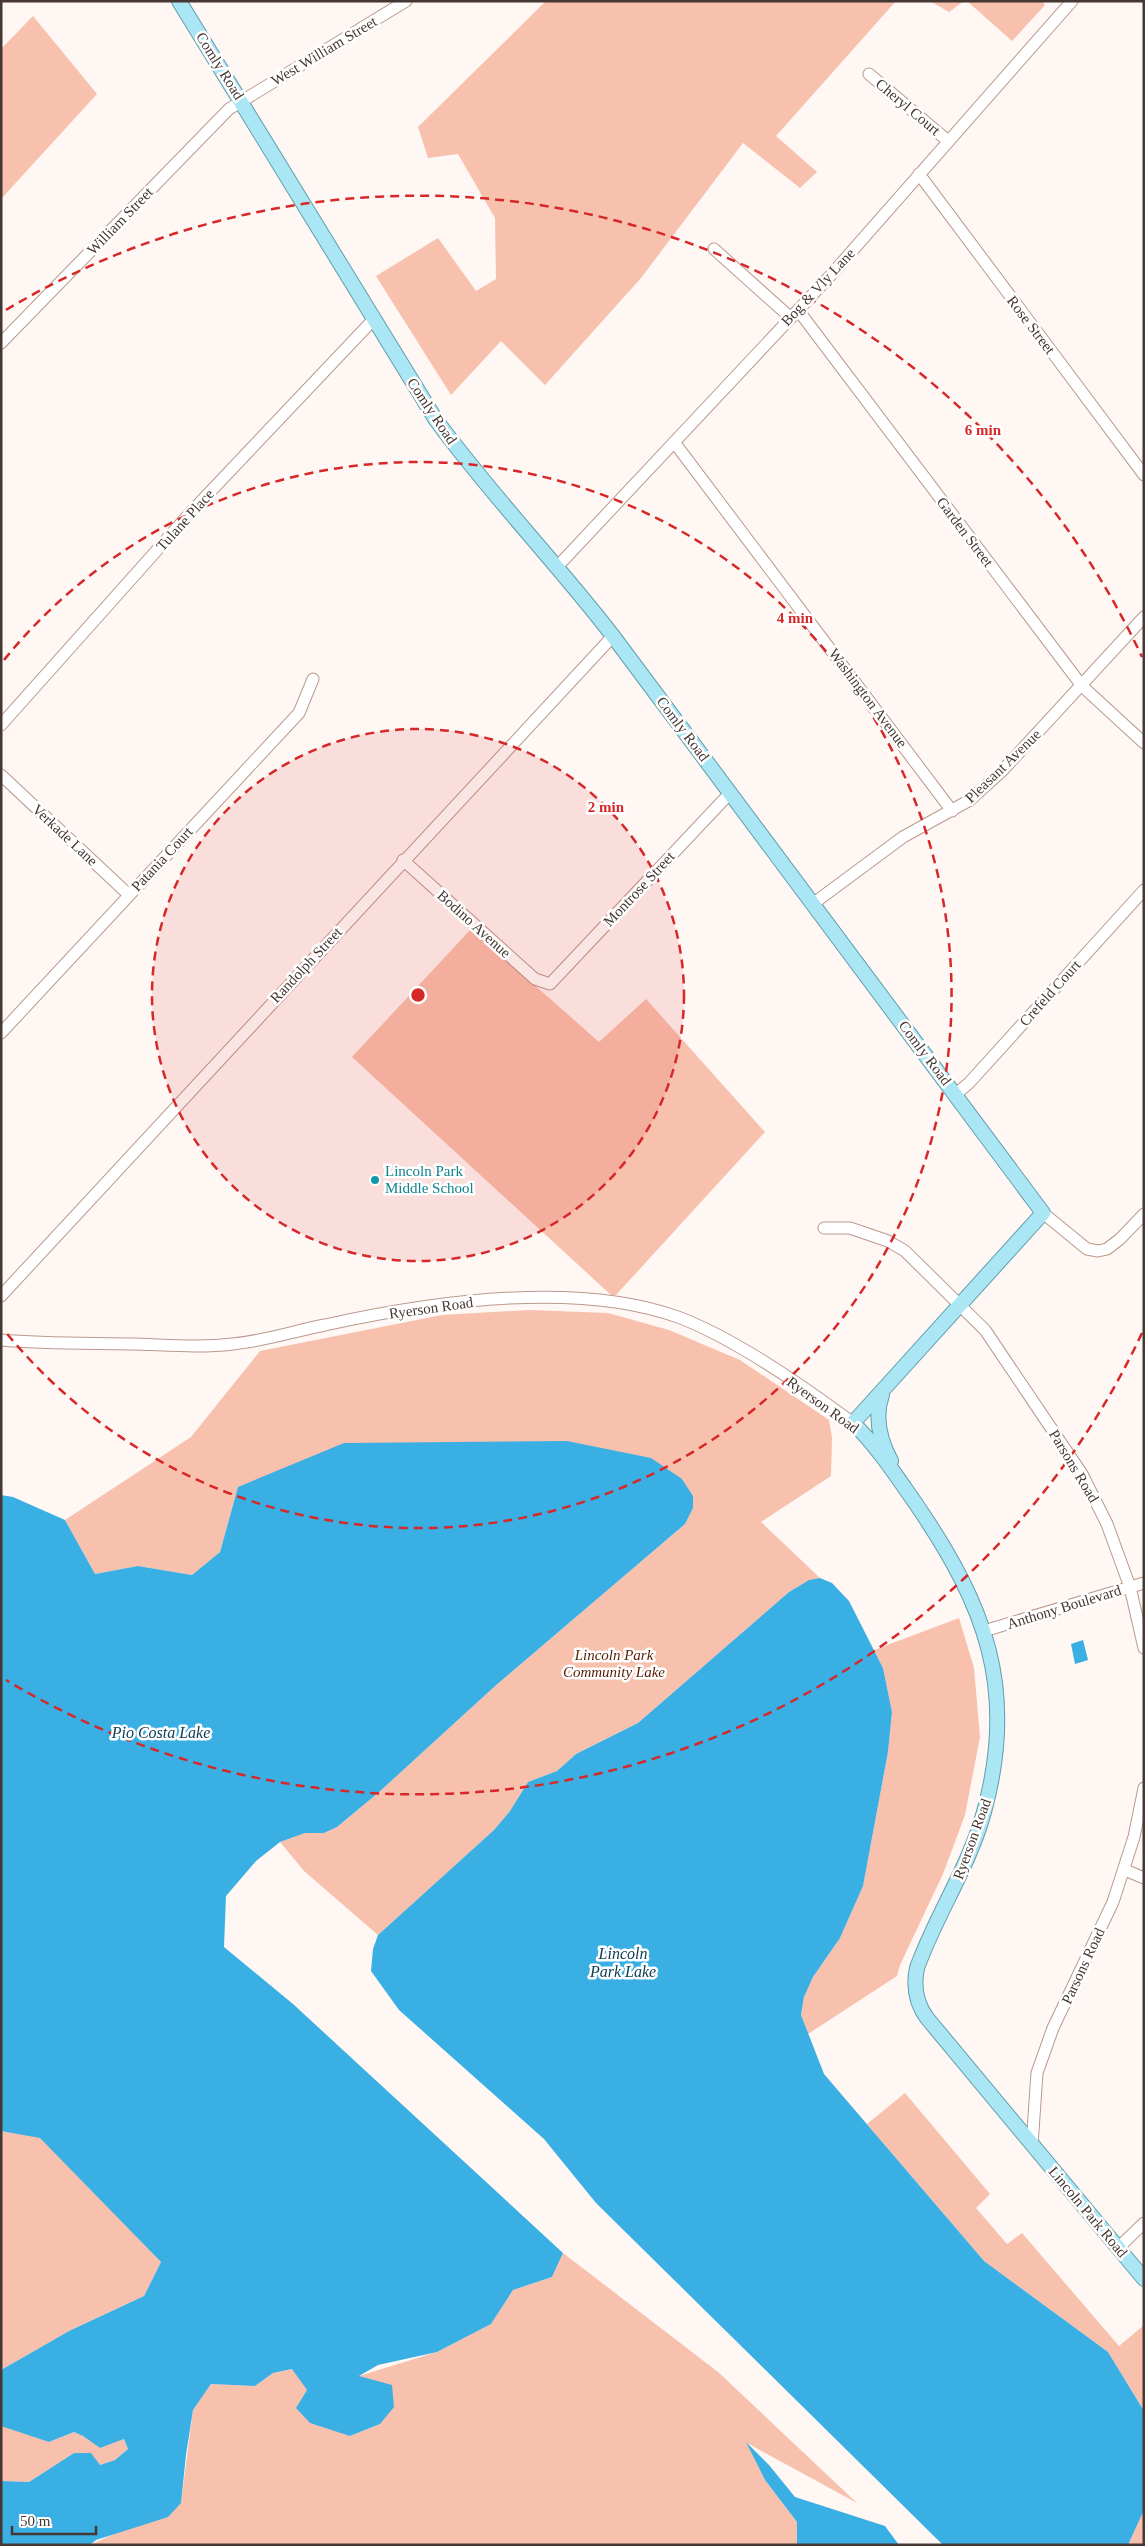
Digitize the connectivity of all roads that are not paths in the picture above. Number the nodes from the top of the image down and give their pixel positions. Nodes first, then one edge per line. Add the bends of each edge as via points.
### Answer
1 (179, 1) edge
2 (406, 1) edge
3 (1072, 1) edge
4 (390, 6) edge
5 (869, 74) dead end
6 (241, 100) junction
7 (948, 141) junction
8 (919, 174) junction
9 (714, 249) dead end
10 (794, 314) junction
11 (374, 319) junction
12 (1, 344) edge
13 (674, 442) junction
14 (1144, 475) edge
15 (557, 567) junction
16 (1144, 617) edge
17 (613, 636) junction
18 (313, 680) dead end
19 (1082, 686) junction
20 (1, 725) edge
21 (1144, 743) edge
22 (1, 775) edge
23 (730, 792) junction
24 (952, 811) junction
25 (403, 860) junction
26 (1144, 890) edge
27 (129, 895) junction
28 (814, 903) junction
29 (547, 983) joint
30 (1, 1033) edge
31 (956, 1094) junction
32 (1043, 1213) junction
33 (1144, 1214) edge
34 (824, 1228) dead end
35 (1, 1296) edge
36 (961, 1305) junction
37 (1, 1340) edge
38 (884, 1391) junction
39 (853, 1423) junction
40 (913, 1500) junction
41 (1144, 1583) edge
42 (1130, 1586) junction
43 (984, 1631) junction
44 (1144, 1648) edge
45 (1144, 1788) edge
46 (1124, 1870) junction
47 (1144, 1878) edge
48 (1032, 2145) junction
49 (1144, 2222) edge
50 (1118, 2248) junction
51 (1144, 2279) edge

1 - 6 main road, Comly Road
2 - 4 street, West William Street
3 - 7 street, Bog & Vly Lane
4 - 6 street, West William Street
5 - 7 street, Cheryl Court
6 - 11 main road, Comly Road
6 - 12 street, William Street
7 - 8 street, Bog & Vly Lane
8 - 10 street, Bog & Vly Lane
8 - 14 street, Rose Street
9 - 10 street, Garden Street
10 - 13 street, Bog & Vly Lane
10 - 19 street, Garden Street
11 - 15 main road, Comly Road via 455,446
11 - 20 street, Tulane Place via 191,512
13 - 15 street, Bog & Vly Lane
13 - 24 street, Washington Avenue
15 - 17 main road, Comly Road
16 - 19 street, Pleasant Avenue
17 - 23 main road, Comly Road
17 - 25 street, Randolph Street
18 - 27 street, Patania Court via 298,713
19 - 21 street, Garden Street
19 - 24 street, Pleasant Avenue via 1002,771 970,800
22 - 27 street, Verkade Lane
23 - 28 main road, Comly Road
23 - 29 street, Montrose Street via 563,972
24 - 28 street, Pleasant Avenue via 924,823 903,837
25 - 29 street, Bodino Avenue via 535,979
25 - 35 street, Randolph Street
26 - 31 street, Crefeld Court
27 - 30 street, Patania Court
28 - 31 main road, Comly Road
31 - 32 main road, Comly Road
32 - 33 street via 1087,1249 1098,1251 1107,1249 1120,1239
32 - 36 main road
34 - 36 street, Parsons Road via 850,1228 888,1241 905,1251
36 - 38 main road
36 - 42 street, Parsons Road via 985,1330 1082,1474 1108,1524
37 - 39 street, Ryerson Road via 202,1346 263,1340 325,1325 463,1303 540,1298 609,1302 646,1308 693,1324 757,1359
38 - 39 main road
38 - 40 main road via 878,1413 879,1432 887,1454
39 - 40 main road, Ryerson Road
40 - 43 main road, Ryerson Road via 958,1570
41 - 42 street, Anthony Boulevard
42 - 43 street, Anthony Boulevard
42 - 44 street, Parsons Road
43 - 48 main road, Ryerson Road via 996,1686 998,1716 991,1784 974,1842 922,1955 915,1976 915,1991 926,2018
45 - 46 street, Parsons Road
46 - 47 street
46 - 48 street, Parsons Road via 1113,1902 1053,2028 1037,2073
48 - 50 main road, Lincoln Park Road
49 - 50 street
50 - 51 main road, Lincoln Park Road

